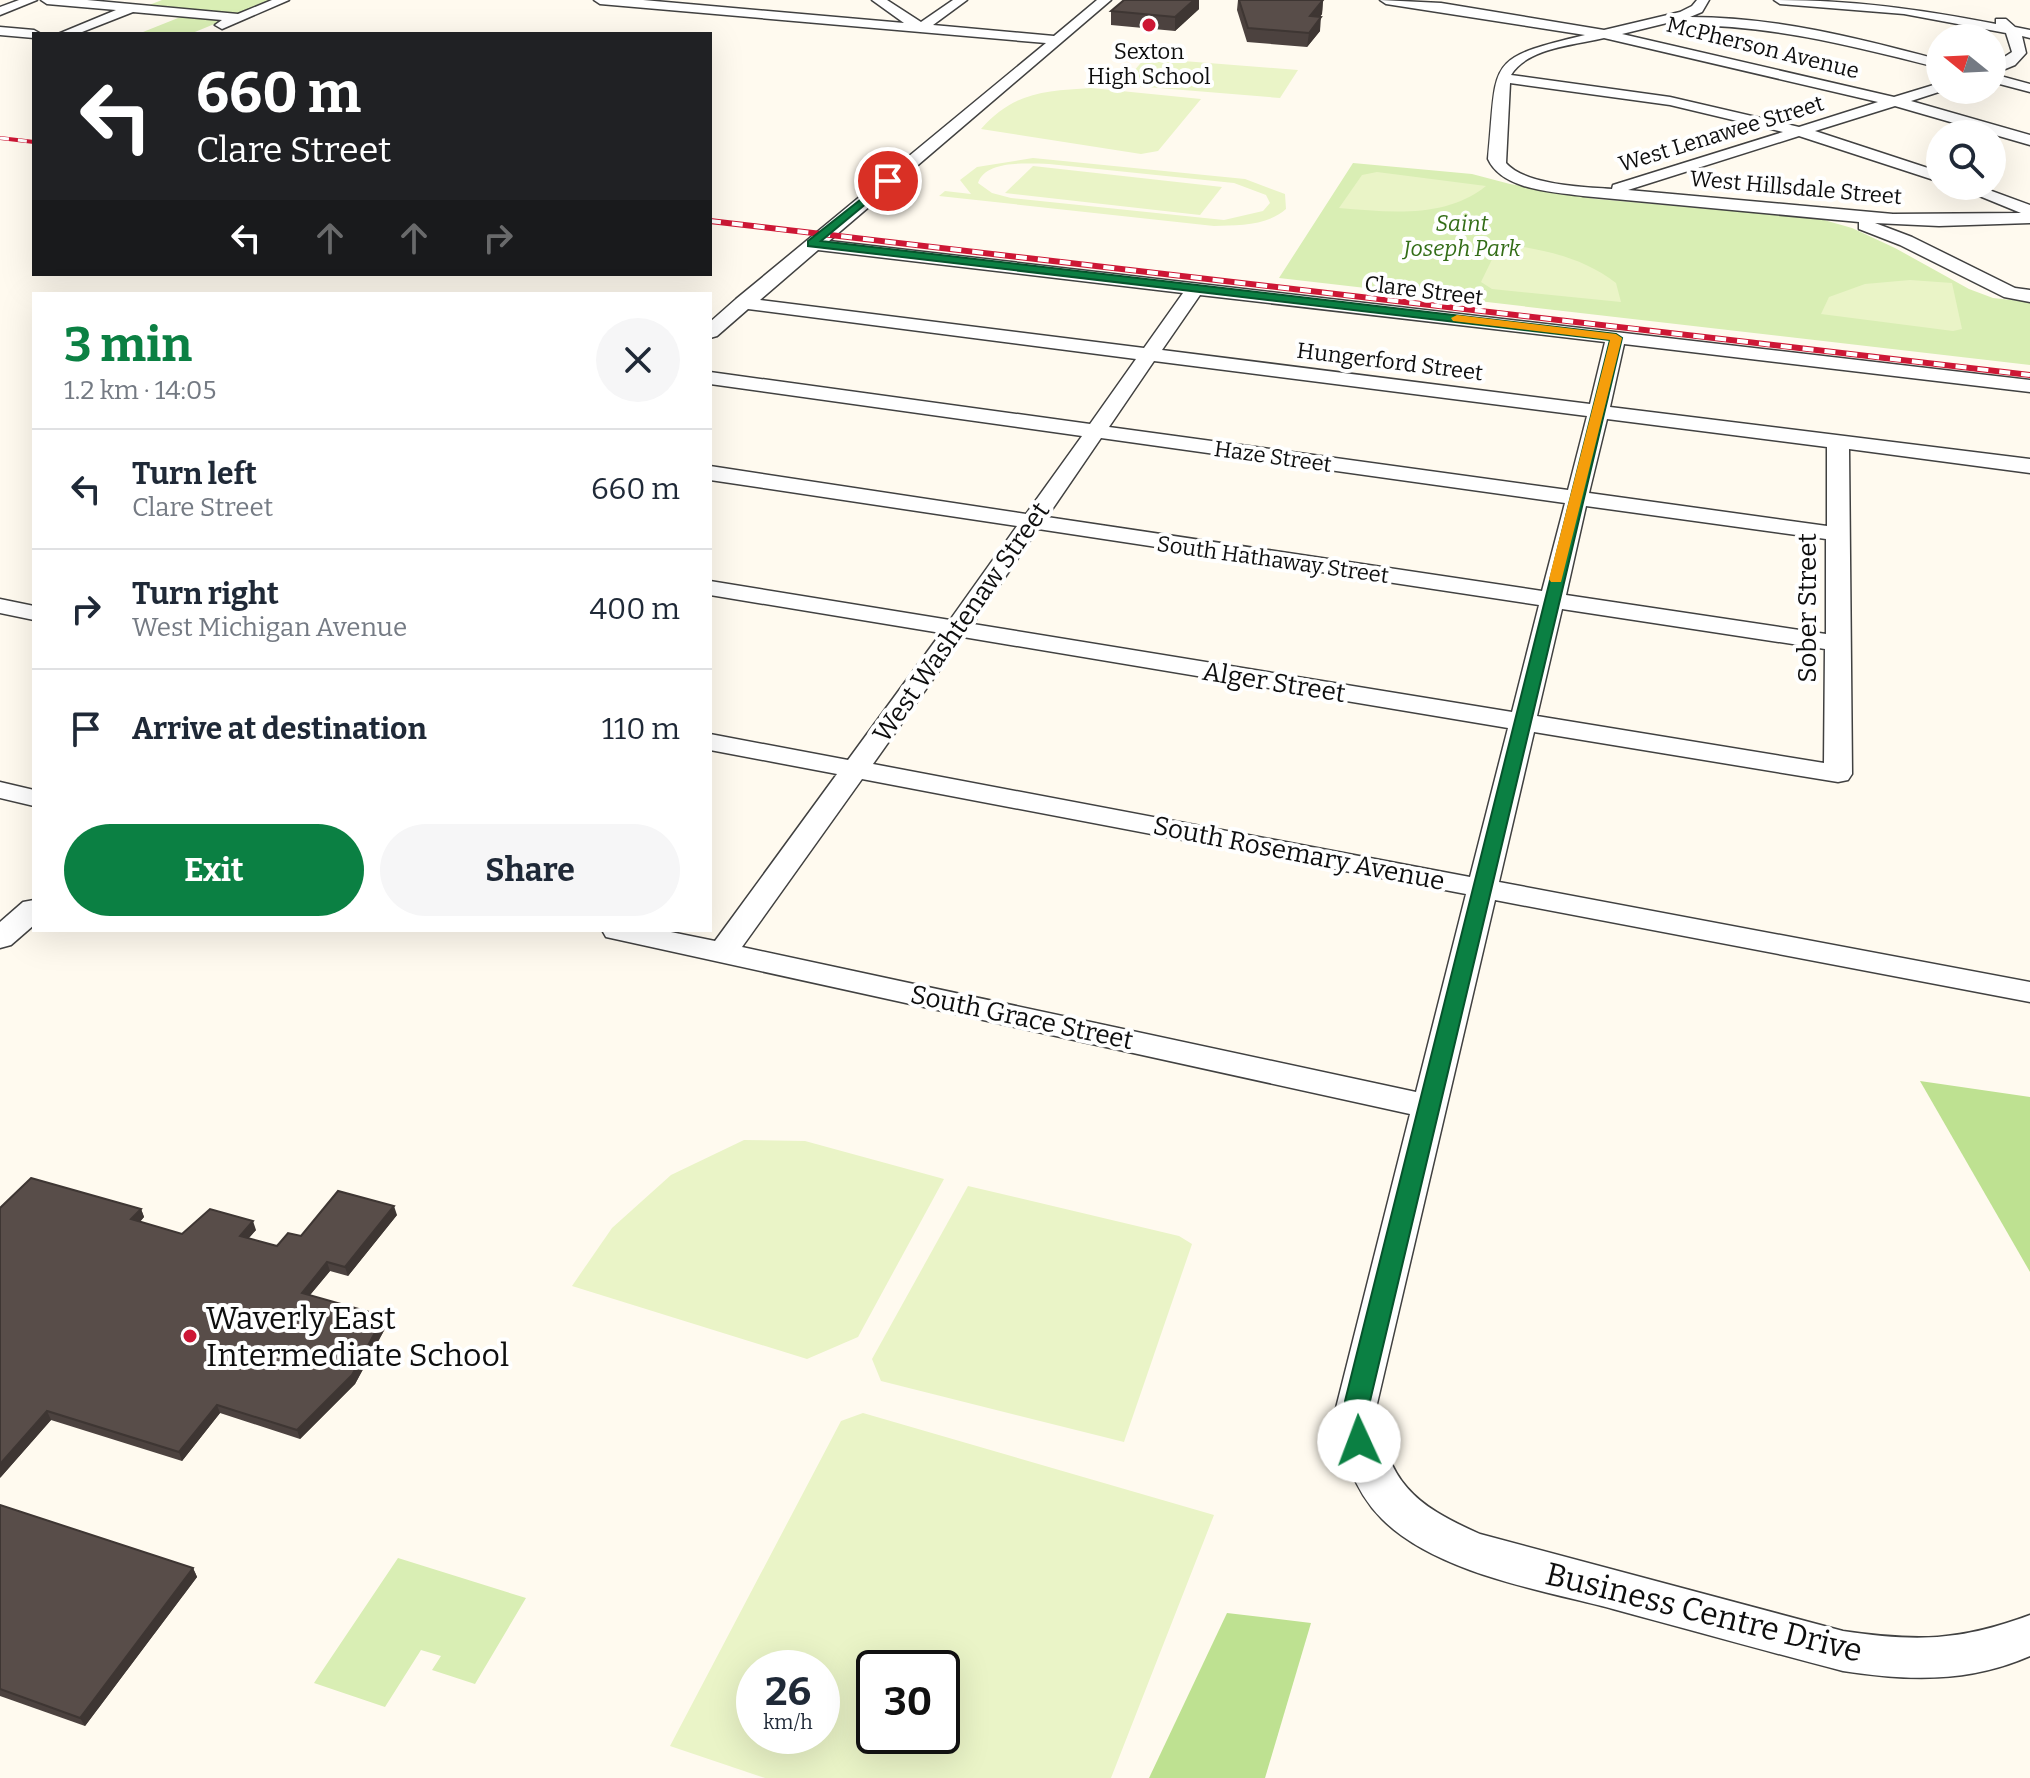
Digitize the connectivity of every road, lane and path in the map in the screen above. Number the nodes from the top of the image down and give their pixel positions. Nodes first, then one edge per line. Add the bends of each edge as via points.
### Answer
1 (31, 0) edge
2 (47, 0) edge
3 (283, 0) edge
4 (600, 0) edge
5 (711, 0) edge
6 (878, 0) edge
7 (961, 0) edge
8 (1105, 0) edge
9 (1386, 0) edge
10 (1466, 0) edge
11 (1703, 0) edge
12 (1780, 0) edge
13 (1501, 1) edge
14 (1947, 5) dead end
15 (1444, 7) junction
16 (133, 8) junction
17 (696, 8) junction
18 (1978, 8) dead end
19 (1904, 10) junction
20 (0, 11) edge
21 (902, 16) junction
22 (938, 16) junction
23 (239, 18) junction
24 (1537, 21) junction
25 (1655, 22) junction
26 (921, 28) junction
27 (213, 29) dead end
28 (0, 31) edge
29 (2012, 31) junction
30 (70, 32) edge
31 (32, 34) edge
32 (1606, 34) junction
33 (2030, 34) edge
34 (1056, 40) junction
35 (1926, 61) edge
36 (2006, 64) edge
37 (1503, 78) junction
38 (2006, 82) edge
39 (2030, 88) edge
40 (1926, 92) edge
41 (1895, 102) junction
42 (1804, 131) junction
43 (2030, 140) edge
44 (1926, 172) edge
45 (1606, 192) junction
46 (2001, 200) edge
47 (2030, 211) edge
48 (1837, 214) junction
49 (2030, 218) edge
50 (812, 244) junction
51 (1195, 289) junction
52 (2030, 296) edge
53 (743, 303) junction
54 (712, 330) edge
55 (1616, 338) junction
56 (1150, 354) junction
57 (712, 378) edge
58 (2030, 386) edge
59 (1599, 411) junction
60 (1096, 432) junction
61 (1838, 441) junction
62 (2030, 466) edge
63 (712, 473) edge
64 (1576, 499) junction
65 (1032, 524) junction
66 (1837, 534) junction
67 (712, 588) edge
68 (1551, 600) junction
69 (0, 606) edge
70 (32, 613) edge
71 (956, 630) junction
72 (1837, 643) junction
73 (1521, 723) junction
74 (712, 742) edge
75 (856, 770) junction
76 (1838, 774) joint
77 (0, 790) edge
78 (32, 798) edge
79 (1482, 887) junction
80 (32, 911) edge
81 (627, 932) edge
82 (0, 938) edge
83 (723, 952) junction
84 (2030, 992) edge
85 (1427, 1106) junction
86 (2030, 1635) edge

1 - 20 street
2 - 16 street
3 - 23 street
4 - 17 street
5 - 17 street
6 - 21 street
7 - 22 street
8 - 34 street
9 - 15 street, McPherson Avenue
10 - 15 street
11 - 25 street via 1691,12
12 - 19 street
13 - 24 street
14 - 19 street
15 - 24 street, McPherson Avenue
16 - 23 street
16 - 30 street
17 - 26 street
18 - 29 street
19 - 29 street
21 - 22 street
21 - 26 street
22 - 26 street
23 - 27 street
24 - 32 street, McPherson Avenue
25 - 32 street
25 - 35 street via 1713,16
26 - 34 street
28 - 31 street
29 - 33 street
29 - 36 street via 2019,53
32 - 37 street via 1523,55 1509,65
32 - 41 street, McPherson Avenue
34 - 50 street
37 - 42 street via 1646,95
37 - 45 street, West Hillsdale Street via 1496,159 1501,169 1529,181
38 - 39 street
40 - 41 street, West Lenawee Street
41 - 42 street, West Lenawee Street
41 - 43 street, McPherson Avenue
42 - 44 street
42 - 45 street, West Lenawee Street
45 - 48 street, West Hillsdale Street
46 - 47 street
48 - 49 street, West Hillsdale Street via 1978,221
48 - 52 street via 1906,241 2010,293
50 - 51 street, Clare Street
50 - 53 street
51 - 55 street, Clare Street
51 - 56 street, West Washtenaw Street
53 - 54 street
53 - 56 street, Hungerford Street
55 - 58 street, Clare Street
55 - 59 street
56 - 59 street, Hungerford Street
56 - 60 street, West Washtenaw Street
57 - 60 street, Haze Street
59 - 61 street, Hungerford Street
59 - 64 street
60 - 64 street, Haze Street
60 - 65 street, West Washtenaw Street
61 - 62 street, Hungerford Street
61 - 66 street, Sober Street
63 - 65 street, South Hathaway Street
64 - 66 street, Haze Street
64 - 68 street
65 - 68 street, South Hathaway Street
65 - 71 street, West Washtenaw Street
66 - 72 street, Sober Street
67 - 71 street, Alger Street
68 - 72 street, South Hathaway Street
68 - 73 street
69 - 70 street
71 - 73 street, Alger Street
71 - 75 street, West Washtenaw Street
72 - 76 street, Sober Street
73 - 76 street, Alger Street
73 - 79 street
74 - 75 street, South Rosemary Avenue
75 - 79 street, South Rosemary Avenue
75 - 83 street, West Washtenaw Street
77 - 78 street
79 - 84 street, South Rosemary Avenue
79 - 85 street
80 - 82 street
81 - 83 street, South Grace Street
83 - 85 street, South Grace Street
85 - 86 street, Business Centre Drive via 1356,1408 1359,1441 1370,1472 1390,1502 1449,1543 1493,1558 1843,1651 1901,1661 1960,1658

